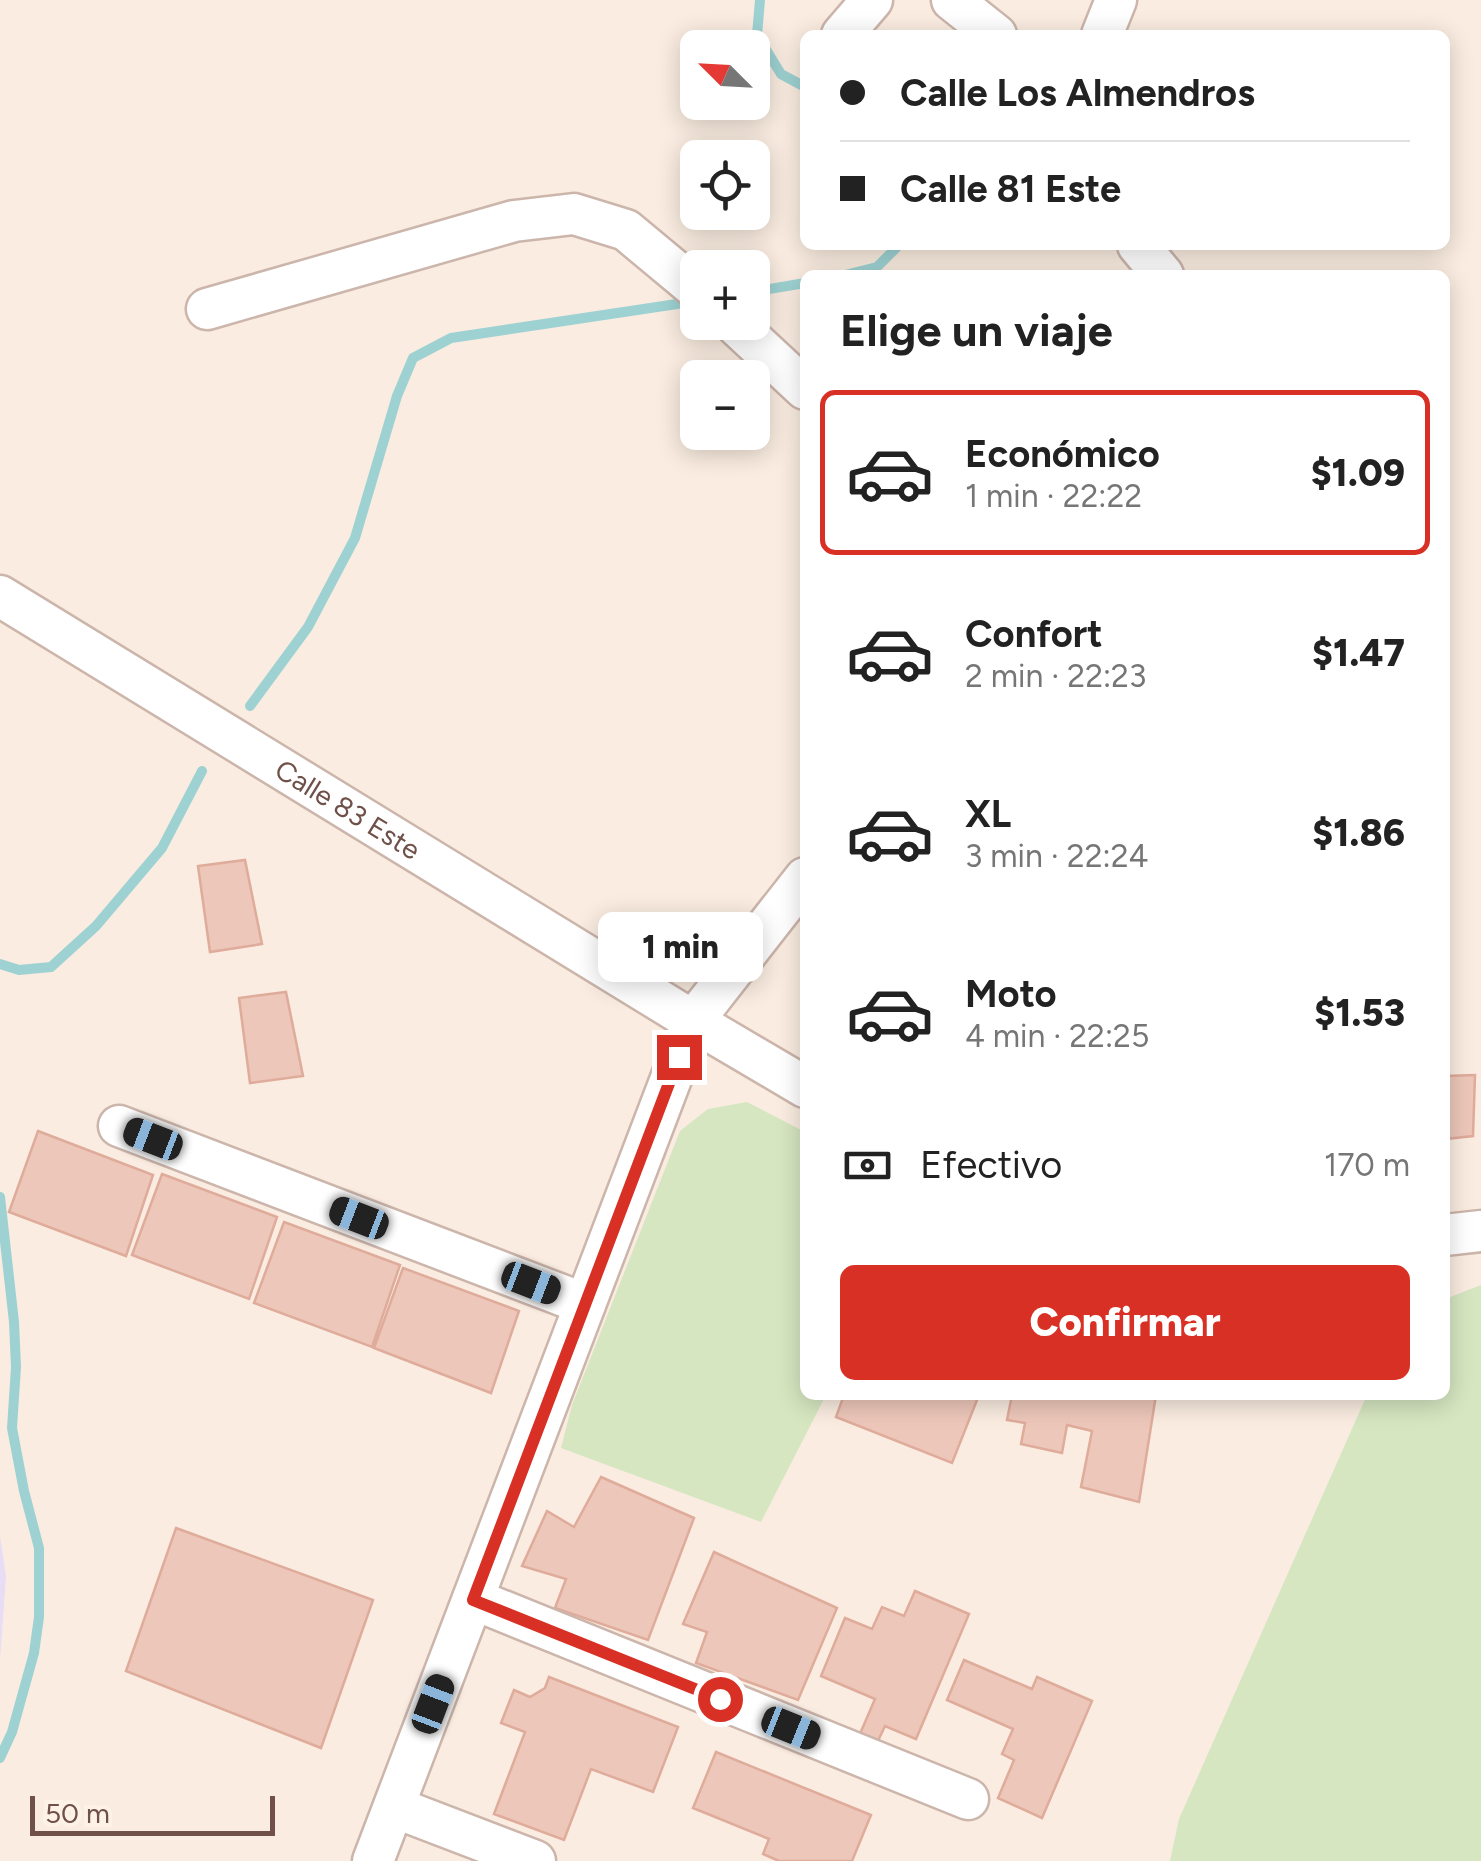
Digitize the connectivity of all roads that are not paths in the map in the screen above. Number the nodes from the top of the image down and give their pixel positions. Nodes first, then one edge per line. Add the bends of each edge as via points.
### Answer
1 (872, 0) edge
2 (952, 0) edge
3 (1116, 0) edge
4 (846, 30) edge
5 (990, 30) edge
6 (1104, 30) edge
7 (1142, 250) edge
8 (1160, 270) edge
9 (680, 275) edge
10 (206, 309) dead end
11 (752, 340) edge
12 (800, 384) edge
13 (0, 596) edge
14 (800, 884) edge
15 (693, 1021) junction
16 (800, 1084) edge
17 (119, 1126) dead end
18 (1481, 1231) edge
19 (1450, 1234) edge
20 (586, 1304) junction
21 (473, 1600) junction
22 (968, 1798) dead end
23 (394, 1808) junction
24 (374, 1861) edge
25 (535, 1861) edge

1 - 4 street
2 - 5 street
3 - 6 street
7 - 8 street
9 - 10 street via 626,230 574,214 514,221
11 - 12 street
13 - 15 street, Calle 83 Este
14 - 15 street
15 - 16 street, Calle 83 Este
15 - 20 street
17 - 20 street
18 - 19 street
20 - 21 street
21 - 22 street
21 - 23 street
23 - 24 street
23 - 25 street

